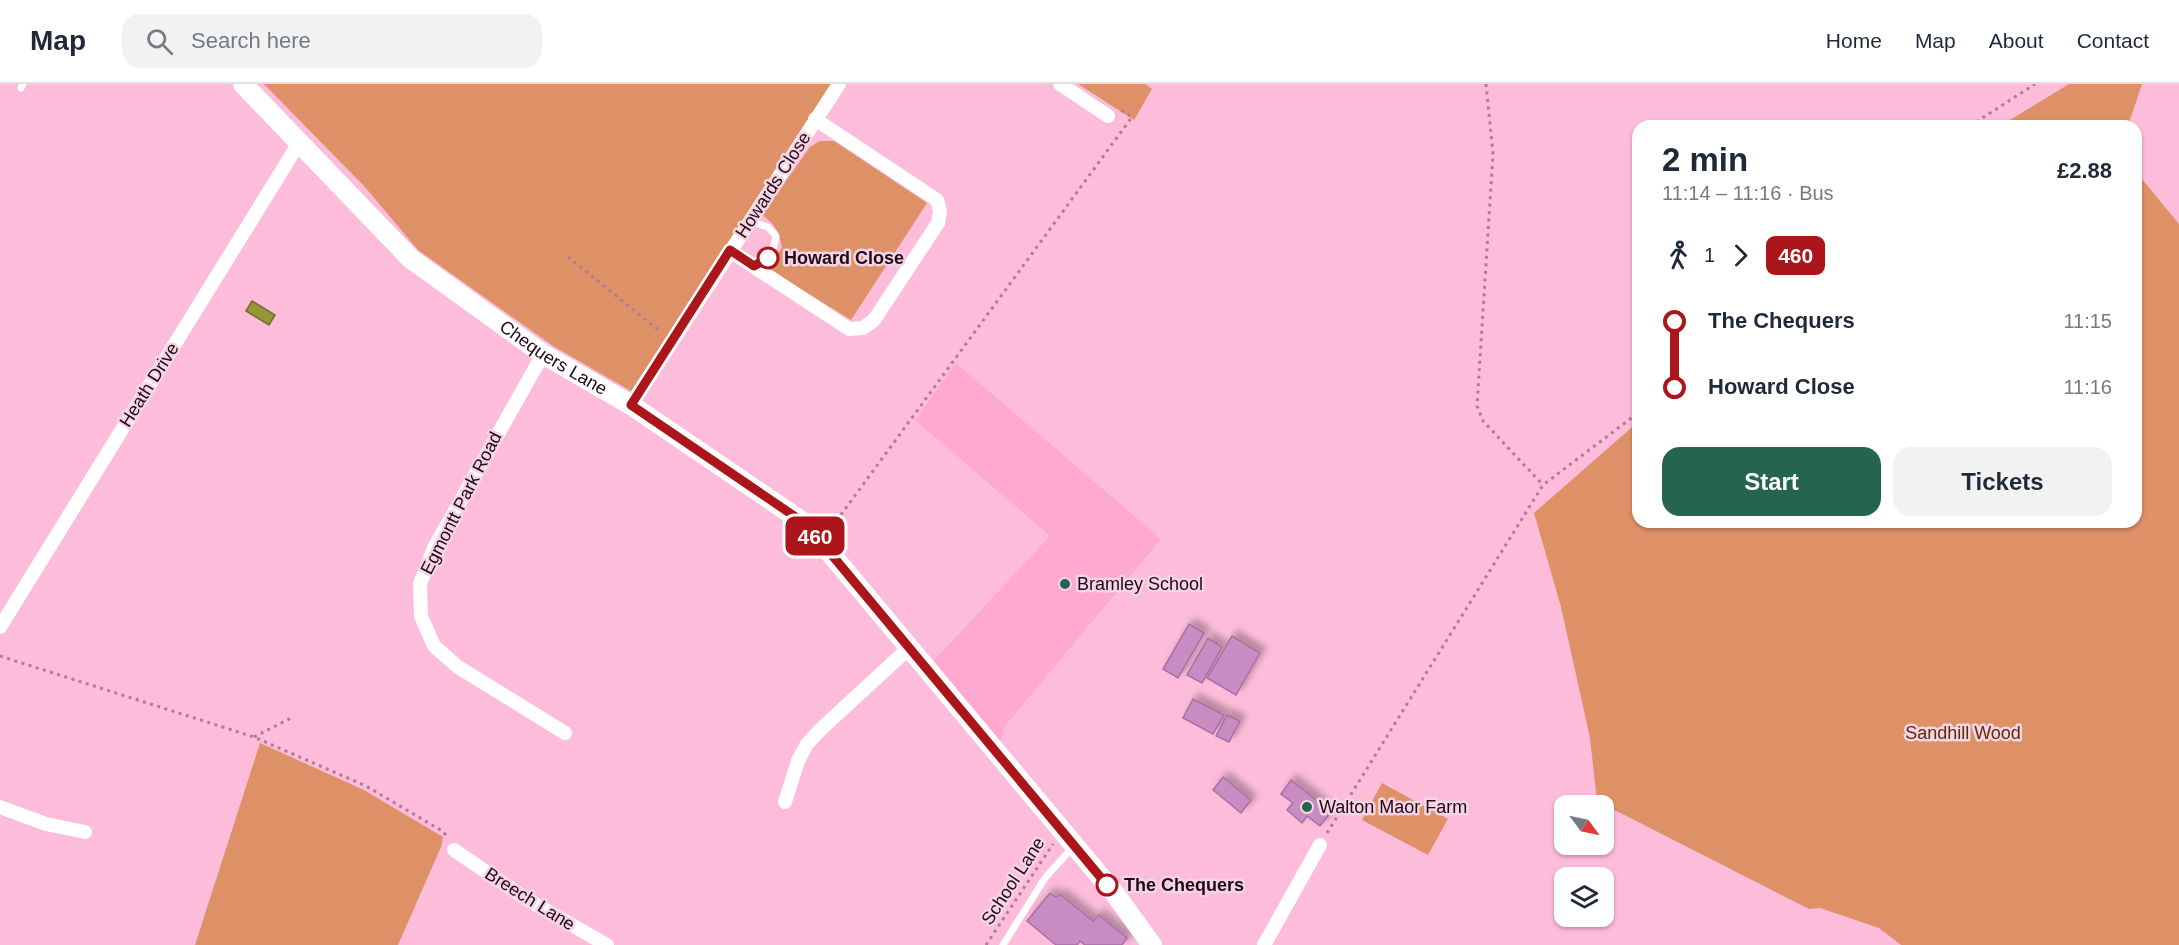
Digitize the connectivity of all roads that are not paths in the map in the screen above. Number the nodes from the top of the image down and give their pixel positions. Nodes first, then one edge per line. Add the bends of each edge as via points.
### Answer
1 (243, 84) edge
2 (839, 84) edge
3 (1060, 84) edge
4 (1108, 116) road end
5 (815, 119) junction
6 (299, 143) junction
7 (749, 221) junction
8 (730, 250) junction
9 (754, 266) junction
10 (543, 354) junction
11 (631, 405) junction
12 (0, 627) edge
13 (909, 648) junction
14 (565, 733) dead end
15 (784, 802) dead end
16 (0, 807) edge
17 (85, 832) dead end
18 (1068, 838) junction
19 (1320, 845) road end
20 (454, 850) road end
21 (607, 945) edge
22 (1003, 945) edge
23 (1152, 945) edge
24 (1264, 945) edge

1 - 6 main road, Chequers Lane
2 - 5 street, Howards Close
3 - 4 street
5 - 7 street, Howards Close
5 - 9 street, Howards Close via 937,200 938,223 874,320 863,328 849,329
6 - 10 main road, Chequers Lane via 411,260
6 - 12 street, Heath Drive
7 - 8 street, Howards Close
7 - 9 lane via 768,227 776,236 768,258
8 - 9 street, Howards Close
8 - 11 street, Howards Close
10 - 11 main road, Chequers Lane
10 - 14 street, Egmontt Park Road via 434,548 420,584 422,616 434,646 458,667
11 - 13 main road, Chequers Lane via 800,520
13 - 15 street via 807,744
13 - 18 main road, Chequers Lane
16 - 17 street via 46,824
18 - 22 lane
18 - 23 main road, Chequers Lane
19 - 24 street
20 - 21 street, Breech Lane via 528,900

